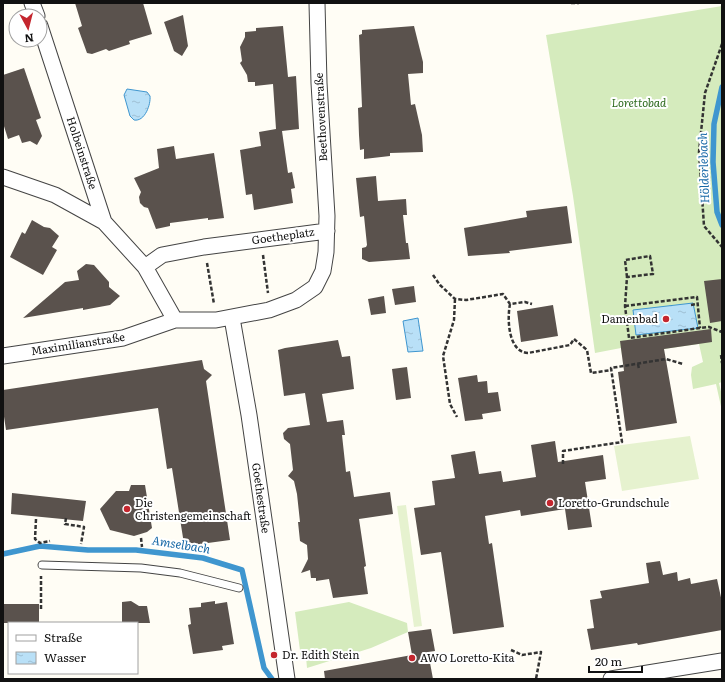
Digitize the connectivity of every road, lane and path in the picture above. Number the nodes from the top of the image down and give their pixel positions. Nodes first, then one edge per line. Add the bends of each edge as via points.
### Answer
1 (317, 3) edge
2 (571, 3) edge
3 (578, 3) edge
4 (722, 44) edge
5 (47, 48) edge
6 (3, 176) edge
7 (104, 222) junction
8 (327, 231) junction
9 (262, 239) junction
10 (204, 247) junction
11 (722, 247) edge
12 (145, 267) junction
13 (433, 275) dead end
14 (627, 277) junction
15 (455, 299) junction
16 (510, 304) junction
17 (532, 304) dead end
18 (698, 304) junction
19 (691, 305) dead end
20 (626, 306) junction
21 (269, 310) junction
22 (232, 318) junction
23 (175, 320) junction
24 (216, 320) junction
25 (700, 328) junction
26 (722, 332) edge
27 (720, 355) dead end
28 (3, 356) edge
29 (722, 363) edge
30 (638, 364) junction
31 (683, 364) dead end
32 (638, 369) dead end
33 (612, 370) junction
34 (457, 417) dead end
35 (563, 464) dead end
36 (66, 518) dead end
37 (36, 519) dead end
38 (141, 538) dead end
39 (50, 541) dead end
40 (81, 544) dead end
41 (142, 547) dead end
42 (42, 565) joint
43 (239, 588) dead end
44 (41, 609) dead end
45 (511, 650) dead end
46 (722, 661) edge
47 (287, 679) edge
48 (536, 679) edge
49 (611, 679) edge

1 - 8 street, Beethovenstraße
2 - 3 path
4 - 11 path via 705,93 699,152 704,226
5 - 7 street, Holbeinstraße
6 - 7 street via 55,195
7 - 12 street, Holbeinstraße
8 - 9 street, Goetheplatz
8 - 21 street, Goetheplatz via 323,271 315,287 296,300
9 - 10 street, Goetheplatz
9 - 21 path
10 - 12 street, Goetheplatz via 162,255
10 - 24 path
12 - 23 street
13 - 15 path via 440,286
14 - 14 path via 653,274 650,256 625,260
14 - 20 path
15 - 16 path via 466,300 503,294
15 - 34 path via 454,320 443,356 450,404
16 - 17 path
16 - 33 path via 512,340 517,350 528,353 570,345 574,339 587,350 590,373
18 - 19 path
18 - 20 path via 696,297
18 - 25 path
20 - 25 path via 629,338
21 - 22 street, Goetheplatz
22 - 24 street, Goetheplatz
22 - 47 street, Goethestraße
23 - 24 street, Goetheplatz
23 - 28 street, Maximilianstraße via 123,338
25 - 26 path via 709,327
27 - 29 path
30 - 31 path via 666,359
30 - 32 path
30 - 33 path via 611,368
33 - 35 path via 622,442 563,451
36 - 40 path via 65,524 84,526
37 - 39 path via 36,539 40,543
38 - 41 path
42 - 43 lane via 149,569 180,573
42 - 44 path
45 - 48 path via 522,655 541,652
46 - 49 street

